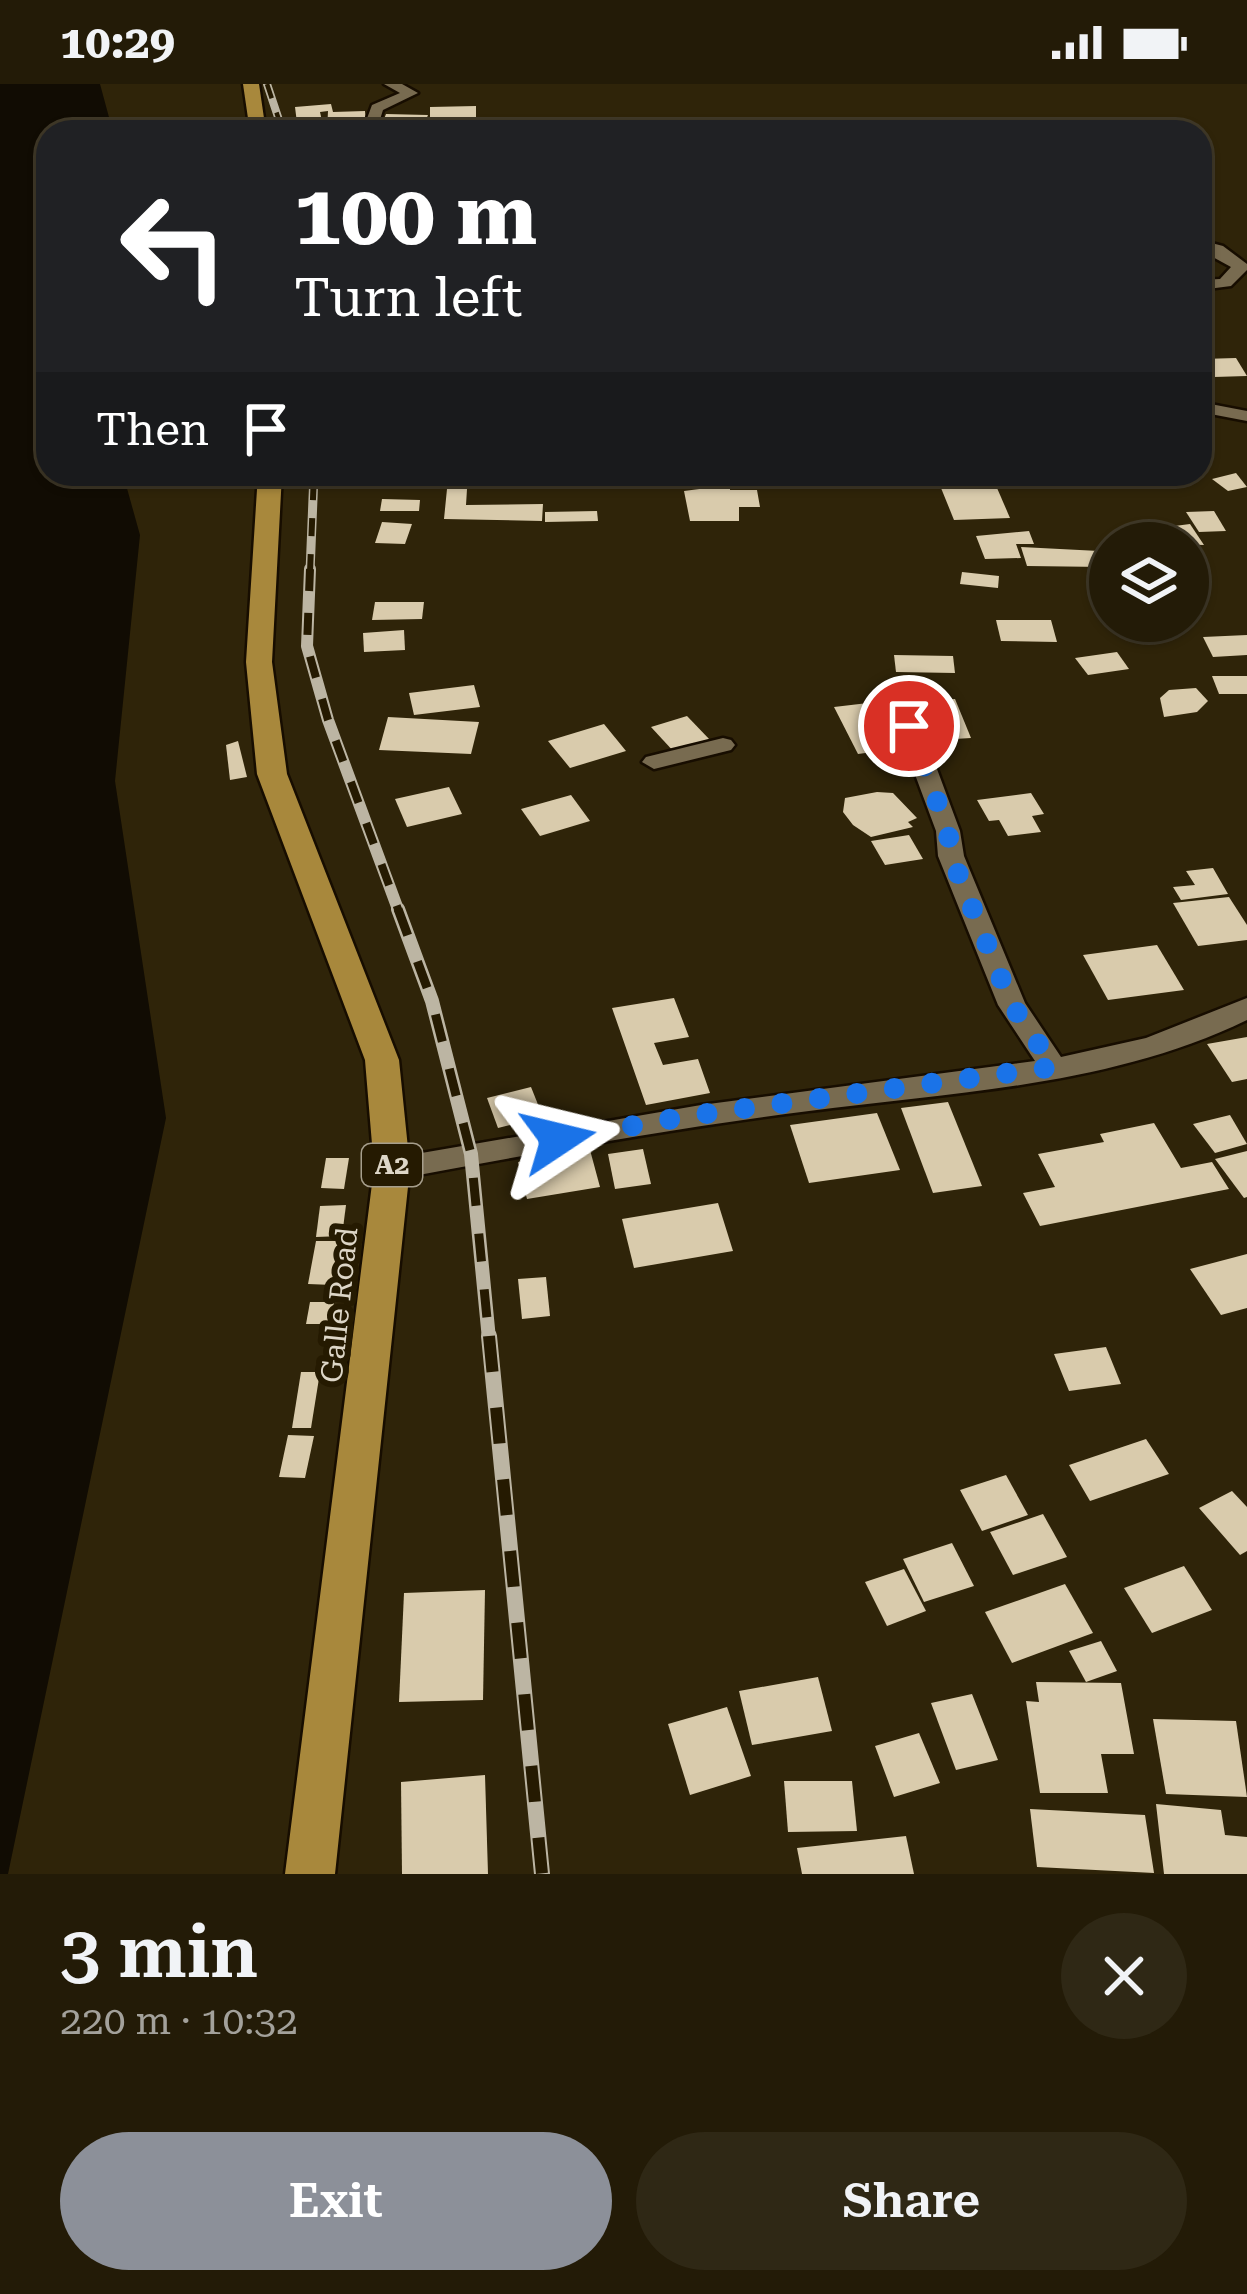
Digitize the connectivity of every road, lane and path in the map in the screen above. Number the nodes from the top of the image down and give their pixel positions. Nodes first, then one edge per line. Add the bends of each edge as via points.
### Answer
1 (251, 84) edge
2 (391, 84) edge
3 (256, 120) edge
4 (373, 120) edge
5 (1212, 248) edge
6 (1212, 284) edge
7 (1212, 409) edge
8 (1247, 416) edge
9 (269, 486) edge
10 (909, 726) dead end
11 (723, 745) dead end
12 (654, 763) dead end
13 (1247, 1008) edge
14 (1054, 1067) junction
15 (392, 1168) junction
16 (310, 1874) edge

1 - 3 highway
2 - 4 street via 410,93 377,108
5 - 6 street via 1240,267
7 - 8 street
9 - 15 highway, Galle Road / A2 via 260,662 272,774 382,1060
10 - 14 street via 1012,1005
11 - 12 street
13 - 14 street via 1205,1033
14 - 15 street via 688,1116
15 - 16 highway, Galle Road / A2

